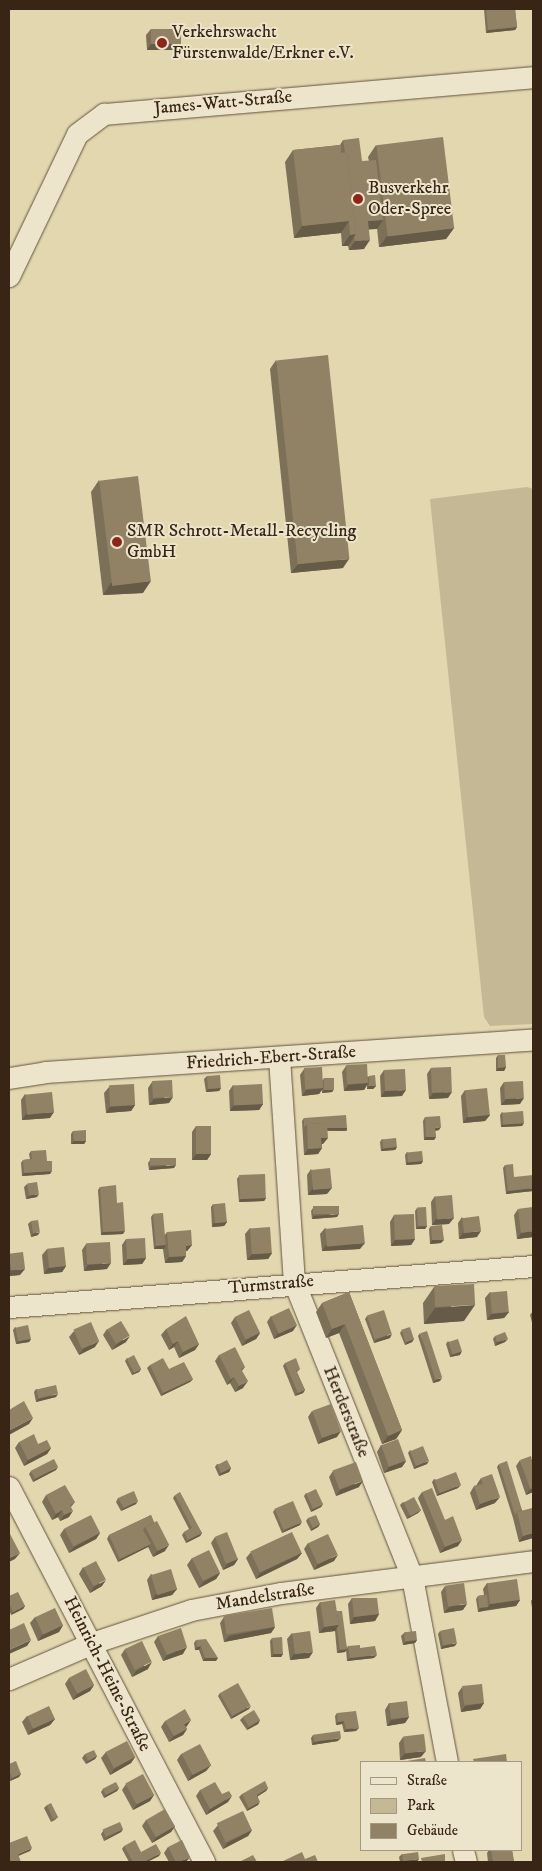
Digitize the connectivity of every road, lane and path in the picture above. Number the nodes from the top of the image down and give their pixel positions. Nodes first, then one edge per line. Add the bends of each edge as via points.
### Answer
1 (533, 77) edge
2 (9, 276) edge
3 (533, 1040) edge
4 (279, 1057) junction
5 (9, 1078) edge
6 (533, 1266) edge
7 (294, 1282) junction
8 (9, 1307) edge
9 (9, 1487) edge
10 (533, 1561) edge
11 (412, 1577) junction
12 (92, 1643) junction
13 (9, 1679) edge
14 (447, 1761) edge
15 (204, 1862) edge

1 - 2 street, James-Watt-Straße via 104,114 77,134
3 - 4 street, Friedrich-Ebert-Straße
4 - 5 street, Friedrich-Ebert-Straße via 45,1072
4 - 7 street, Herderstraße
6 - 7 street, Turmstraße
7 - 8 street, Turmstraße
7 - 11 street, Herderstraße
9 - 12 street, Heinrich-Heine-Straße
10 - 11 street, Mandelstraße
11 - 12 street, Mandelstraße via 281,1593 191,1610
11 - 14 street, Herderstraße
12 - 13 street, Mandelstraße
12 - 15 street, Heinrich-Heine-Straße

